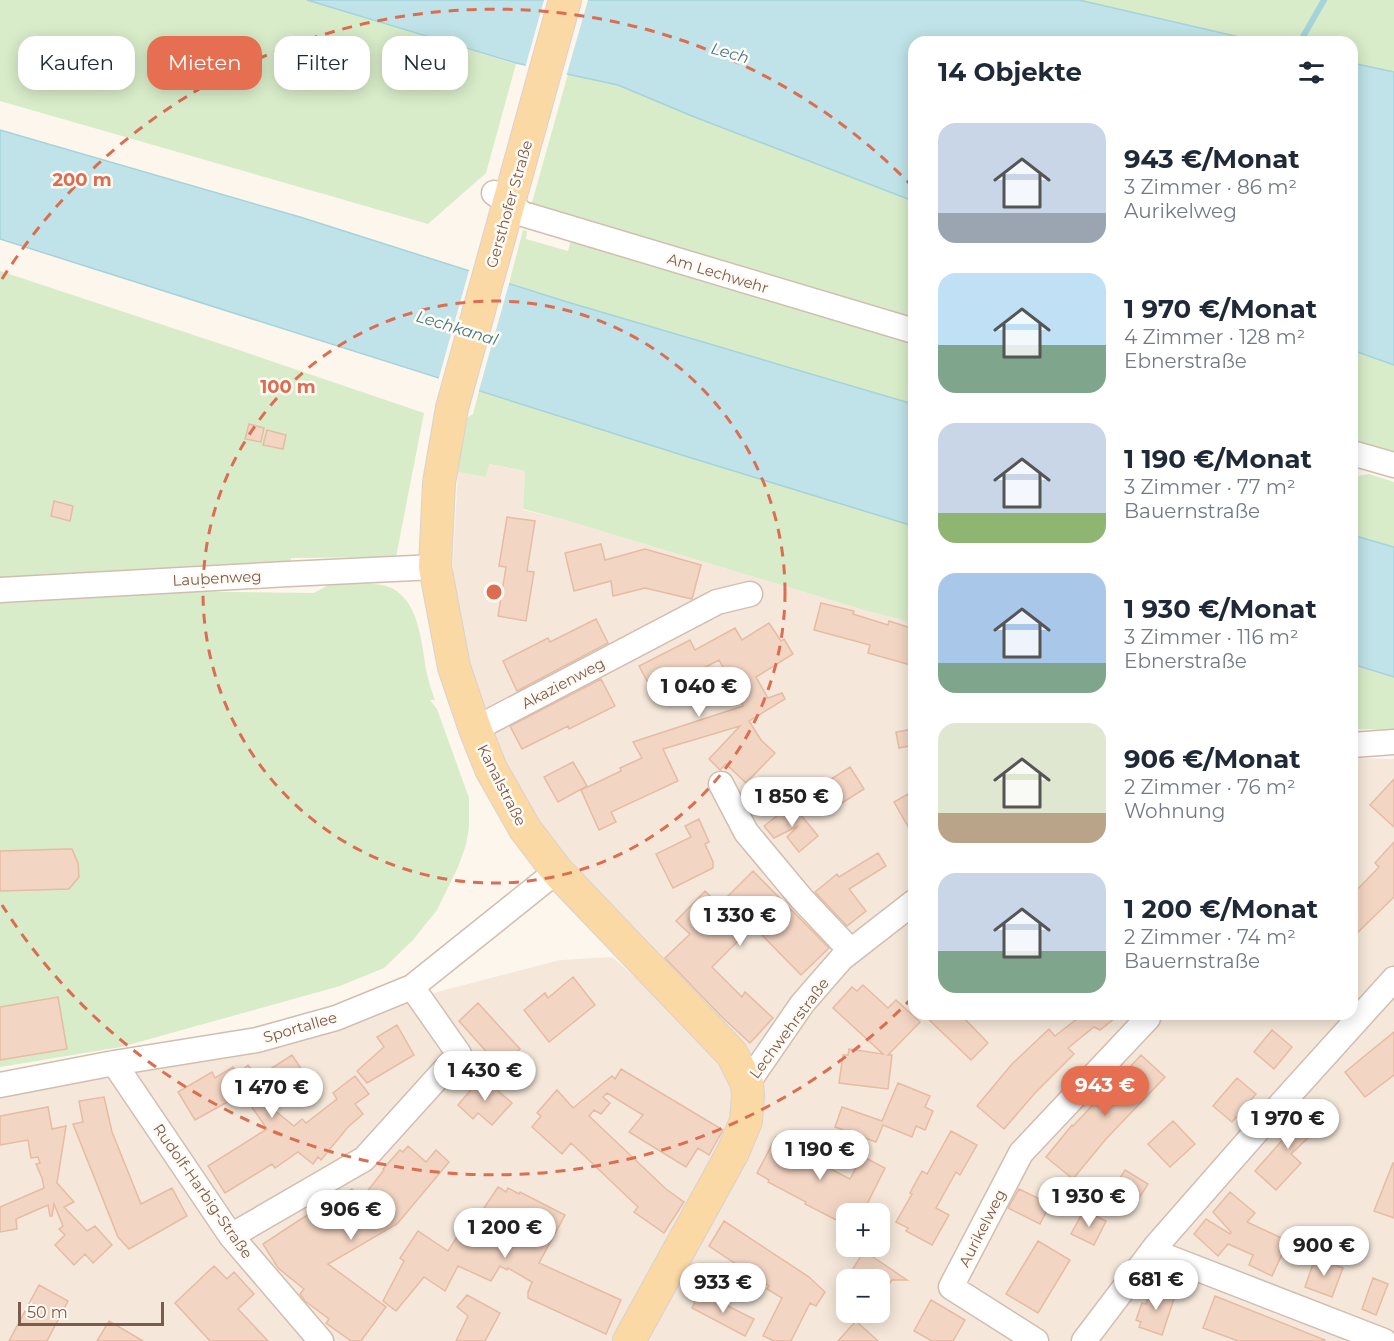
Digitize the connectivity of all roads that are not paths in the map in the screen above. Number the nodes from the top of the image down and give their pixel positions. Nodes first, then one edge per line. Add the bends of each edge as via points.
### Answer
1 (565, 0) edge
2 (509, 204) junction
3 (908, 329) edge
4 (452, 408) joint
5 (1358, 455) edge
6 (1394, 465) edge
7 (435, 567) junction
8 (0, 590) edge
9 (750, 594) dead end
10 (475, 729) junction
11 (1394, 741) edge
12 (1358, 744) edge
13 (721, 784) dead end
14 (557, 871) junction
15 (908, 907) edge
16 (851, 951) junction
17 (1394, 980) edge
18 (412, 987) junction
19 (1146, 1020) edge
20 (1358, 1020) edge
21 (1358, 1020) edge
22 (114, 1063) junction
23 (0, 1084) edge
24 (747, 1084) junction
25 (231, 1236) junction
26 (1152, 1251) junction
27 (321, 1341) edge
28 (629, 1341) edge
29 (1036, 1341) edge
30 (1084, 1341) edge
31 (1384, 1341) edge

1 - 2 main road, Gersthofer Straße
2 - 3 street, Am Lechwehr
2 - 4 main road, Gersthofer Straße
4 - 7 main road, Kanalstraße via 440,483
5 - 6 street
7 - 8 street, Laubenweg
7 - 10 main road, Kanalstraße via 454,667
9 - 10 street, Akazienweg via 717,602
10 - 14 main road, Kanalstraße via 491,769 525,830
11 - 12 street
13 - 16 street via 746,832
14 - 18 street, Sportallee
14 - 24 main road, Kanalstraße via 732,1054
15 - 16 street, Lechwehrstraße
16 - 24 street, Lechwehrstraße via 802,1004
17 - 21 street
18 - 22 street, Sportallee via 336,1018 257,1040
18 - 25 street via 459,1054 364,1159
19 - 29 street, Aurikelweg via 1021,1153 951,1287
20 - 26 street
22 - 23 street, Sportallee
22 - 25 street, Rudolf-Harbig-Straße
24 - 28 main road via 746,1120 733,1152
25 - 27 street, Rudolf-Harbig-Straße
26 - 30 street
26 - 31 street

